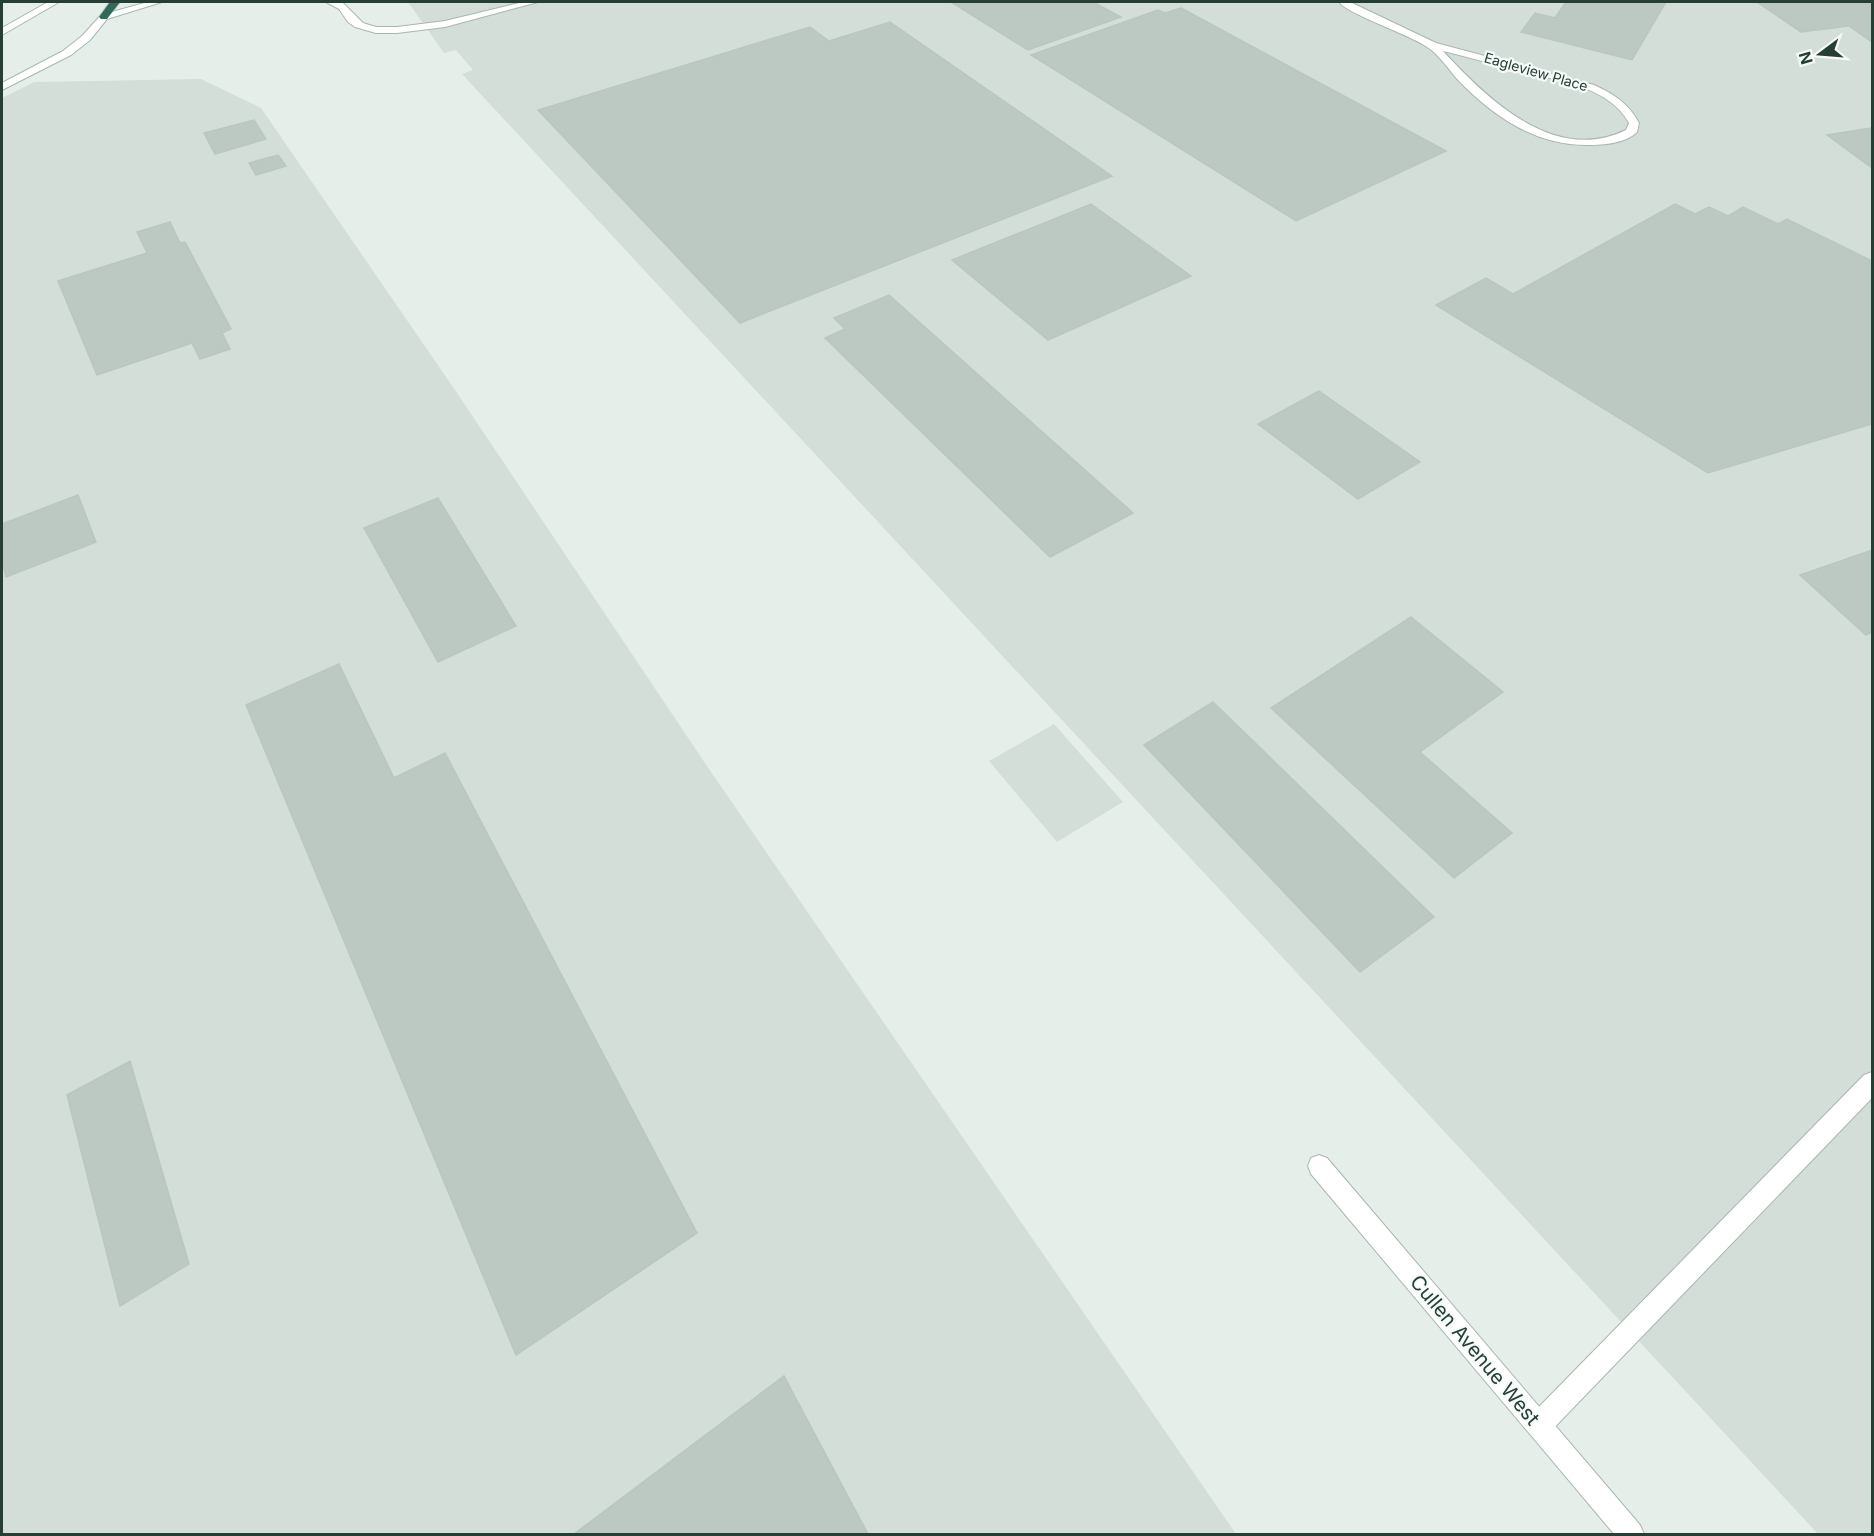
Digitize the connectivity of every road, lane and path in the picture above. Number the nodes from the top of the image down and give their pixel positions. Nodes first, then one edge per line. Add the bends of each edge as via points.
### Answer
1 (54, 2) edge
2 (115, 2) edge
3 (157, 2) edge
4 (331, 2) edge
5 (533, 2) edge
6 (1343, 2) edge
7 (344, 5) edge
8 (104, 17) junction
9 (2, 32) edge
10 (1432, 45) junction
11 (2, 87) edge
12 (1872, 1083) edge
13 (1319, 1166) dead end
14 (1539, 1425) junction
15 (1631, 1534) edge

1 - 9 street
2 - 8 highway
3 - 8 street
4 - 7 street
5 - 7 street via 445,23 388,30 358,25 350,20
6 - 10 street, Eagleview Place
8 - 11 street via 67,52
10 - 10 street, Eagleview Place via 1602,91 1630,115 1634,123 1631,132 1620,138 1582,142 1540,135 1521,127 1481,96
12 - 14 street
13 - 14 street, Cullen Avenue West
14 - 15 street, Cullen Avenue West

